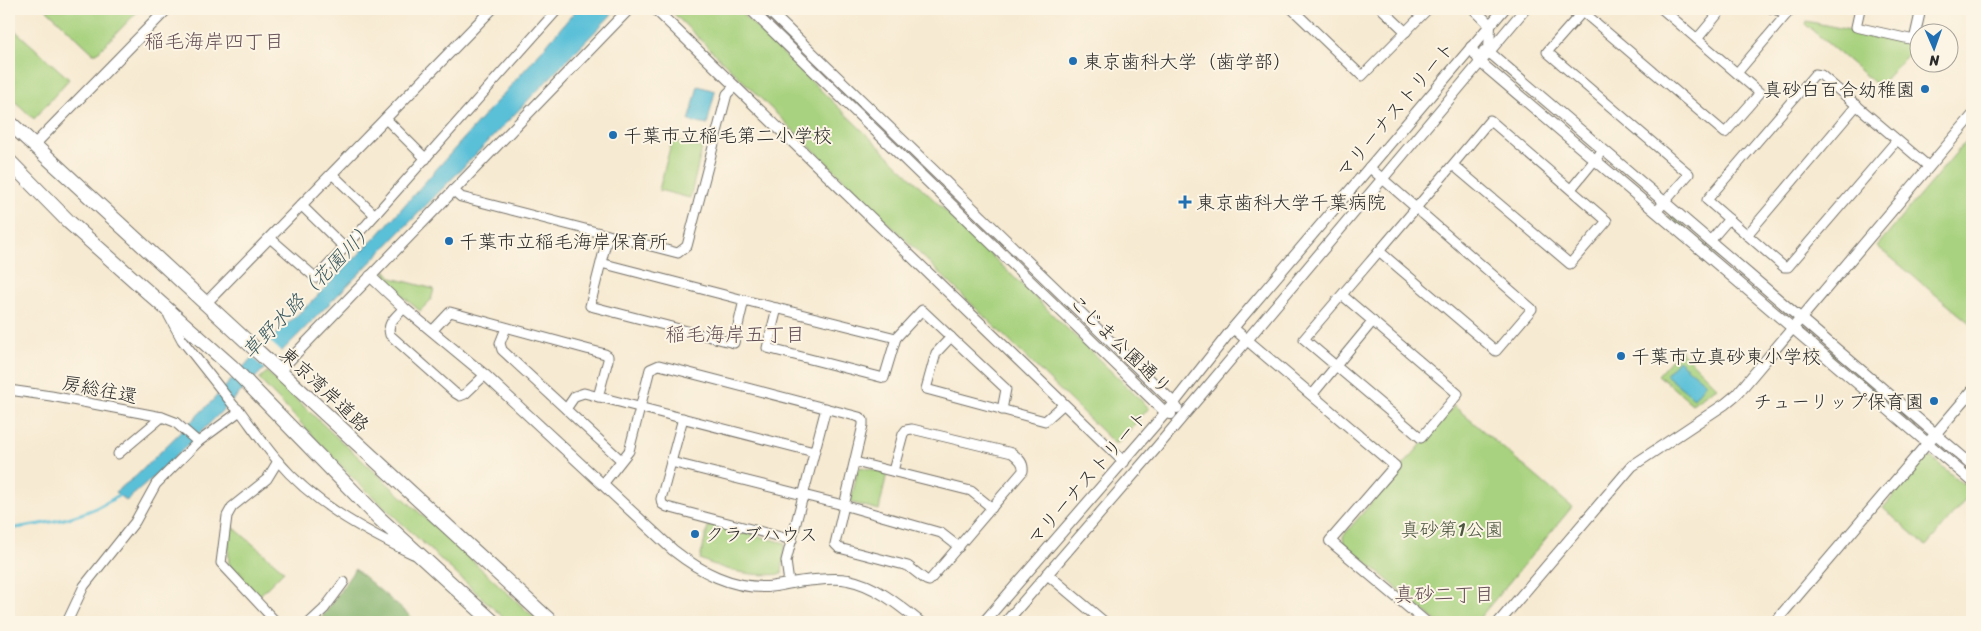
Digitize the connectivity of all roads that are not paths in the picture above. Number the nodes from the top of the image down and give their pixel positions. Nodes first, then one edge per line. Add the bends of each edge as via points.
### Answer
1 (167, 9) edge
2 (492, 9) edge
3 (558, 9) edge
4 (629, 9) edge
5 (655, 9) edge
6 (750, 9) edge
7 (767, 9) edge
8 (1292, 9) edge
9 (1382, 9) edge
10 (1428, 9) edge
11 (1474, 9) edge
12 (1504, 9) edge
13 (1525, 9) edge
14 (1662, 9) edge
15 (1722, 9) edge
16 (1772, 9) edge
17 (1860, 9) edge
18 (1921, 9) edge
19 (1583, 10) edge
20 (1789, 11) edge
21 (1490, 25) junction
22 (1406, 32) junction
23 (1697, 38) junction
24 (1471, 47) junction
25 (1489, 52) junction
26 (1480, 62) junction
27 (1737, 73) junction
28 (735, 86) junction
29 (1857, 106) junction
30 (1972, 116) edge
31 (386, 119) junction
32 (9, 122) edge
33 (1897, 140) junction
34 (34, 144) junction
35 (1603, 150) junction
36 (9, 154) edge
37 (426, 159) junction
38 (1595, 160) junction
39 (9, 161) edge
40 (1453, 165) junction
41 (1929, 167) junction
42 (1369, 168) junction
43 (332, 174) junction
44 (1382, 178) junction
45 (31, 182) junction
46 (1571, 189) junction
47 (453, 190) junction
48 (1664, 202) junction
49 (301, 205) junction
50 (1416, 208) junction
51 (1656, 212) junction
52 (376, 215) junction
53 (1729, 219) junction
54 (608, 235) junction
55 (1747, 235) junction
56 (270, 238) junction
57 (1710, 242) junction
58 (345, 248) junction
59 (1379, 251) junction
60 (601, 263) junction
61 (370, 276) junction
62 (1342, 294) junction
63 (744, 300) junction
64 (206, 303) junction
65 (164, 305) junction
66 (404, 308) junction
67 (777, 308) junction
68 (1801, 319) junction
69 (1372, 321) junction
70 (506, 328) junction
71 (1233, 328) junction
72 (1793, 328) junction
73 (432, 332) junction
74 (896, 338) junction
75 (951, 338) junction
76 (1246, 339) junction
77 (1336, 365) junction
78 (273, 367) junction
79 (485, 375) junction
80 (9, 390) edge
81 (1972, 391) edge
82 (1312, 395) junction
83 (598, 397) junction
84 (1174, 403) junction
85 (1064, 404) junction
86 (640, 407) junction
87 (237, 408) junction
88 (826, 408) junction
89 (566, 409) junction
90 (1002, 410) junction
91 (1166, 413) junction
92 (162, 417) junction
93 (683, 418) junction
94 (1182, 418) junction
95 (1936, 434) junction
96 (196, 441) junction
97 (1928, 443) junction
98 (814, 452) junction
99 (118, 454) dead end
100 (621, 460) junction
101 (278, 461) junction
102 (671, 462) junction
103 (855, 462) junction
104 (1124, 462) junction
105 (1972, 465) edge
106 (893, 471) junction
107 (1972, 481) edge
108 (603, 484) junction
109 (803, 496) junction
110 (843, 505) junction
111 (992, 508) junction
112 (792, 540) junction
113 (959, 547) junction
114 (422, 558) junction
115 (1047, 574) junction
116 (344, 582) dead end
117 (790, 583) junction
118 (67, 622) edge
119 (276, 622) edge
120 (310, 622) edge
121 (493, 622) edge
122 (551, 622) edge
123 (920, 622) edge
124 (984, 622) edge
125 (1006, 622) edge
126 (1104, 622) edge
127 (1426, 622) edge
128 (1499, 622) edge
129 (1775, 622) edge

1 - 34 street
2 - 31 street
3 - 37 street
4 - 47 street
5 - 28 street
6 - 91 street, こじま公園通り
7 - 84 street, こじま公園通り
8 - 22 street via 1362,76
9 - 22 street
10 - 22 street
11 - 21 street
12 - 21 street, マリーナストリート
13 - 25 street, マリーナストリート
14 - 23 street
15 - 23 street
16 - 20 street
17 - 18 street via 1856,27 1914,40
19 - 27 street via 1725,133 1760,93
19 - 48 street via 1547,52 1689,174
20 - 27 street
21 - 24 street, マリーナストリート
21 - 25 street
23 - 27 street
24 - 25 street
24 - 26 street
24 - 42 street, マリーナストリート
25 - 26 street, マリーナストリート
25 - 35 street
26 - 38 street
26 - 44 street, マリーナストリート
28 - 54 street via 727,94 687,246 678,253
28 - 85 street
29 - 33 street
29 - 53 street via 1821,75 1813,76 1707,200
29 - 55 street
30 - 41 street
31 - 37 street
31 - 43 street
32 - 34 highway, 東京湾岸道路
33 - 41 street
33 - 55 street via 1788,267
34 - 64 highway, 東京湾岸道路
35 - 38 street
35 - 48 street
36 - 45 highway
37 - 52 street
38 - 46 street
38 - 51 street
39 - 45 highway
40 - 46 street via 1490,120
40 - 46 street via 1570,264 1607,221
40 - 50 street
41 - 68 street
42 - 44 street
42 - 71 street, マリーナストリート
43 - 49 street
43 - 52 street
44 - 50 street
44 - 76 street, マリーナストリート
45 - 65 highway via 69,222
47 - 54 street via 461,197
47 - 61 street
48 - 51 street
48 - 57 street
49 - 56 street
49 - 58 street
50 - 59 street
50 - 59 street via 1532,308 1496,351
51 - 72 street
52 - 58 street
53 - 55 street
53 - 57 street
54 - 60 street
56 - 58 street via 316,278
56 - 64 street
57 - 68 street
59 - 62 street
60 - 63 street
60 - 63 street via 590,306 734,343
61 - 66 street
61 - 78 street
62 - 69 street
62 - 77 street via 1304,339
63 - 67 street
64 - 78 highway, 東京湾岸道路
65 - 87 street via 182,340
65 - 114 highway via 250,384 335,474
66 - 73 street
66 - 79 street via 389,323 390,335 455,393 465,394
67 - 74 street
67 - 74 street via 767,348 875,376 884,378
68 - 72 street
68 - 95 street
69 - 77 street
69 - 77 street via 1458,394 1421,438
70 - 73 street via 450,312
70 - 83 street via 608,356
70 - 89 street via 500,344 502,350
71 - 76 street
71 - 84 street, マリーナストリート
72 - 97 street
72 - 128 street via 1737,394 1632,466
73 - 79 street
74 - 75 street via 922,310
75 - 90 street via 1006,389
75 - 90 street via 936,354 926,389
76 - 82 street
76 - 94 street, マリーナストリート
77 - 82 street
78 - 122 highway, 東京湾岸道路
79 - 108 street
80 - 92 street, 房総往還
81 - 95 street
82 - 127 street via 1395,466 1330,541
83 - 86 street
83 - 89 street via 580,394
84 - 91 street, マリーナストリート
84 - 94 street, こじま公園通り
85 - 90 street via 1045,421
85 - 104 street
86 - 88 street via 650,369 659,365
86 - 93 street
86 - 100 street via 629,451
87 - 96 street
87 - 101 street
88 - 98 street
88 - 103 street via 859,416 863,420
89 - 100 street
91 - 94 street, こじま公園通り
91 - 104 street, マリーナストリート
92 - 96 street, 房総往還 via 175,422
92 - 99 street
93 - 98 street
93 - 102 street
94 - 115 street, マリーナストリート
95 - 97 street
95 - 105 street
96 - 118 street via 156,484 135,522 84,586
97 - 107 street
97 - 129 street
98 - 109 street
100 - 108 street
101 - 114 street via 309,492 344,517 370,534
101 - 119 street via 267,479 232,507 227,516 221,563
102 - 109 street
102 - 112 street via 662,504
103 - 106 street
103 - 110 street
104 - 124 street, マリーナストリート
106 - 111 street via 971,491
106 - 111 street via 903,434 912,429 1012,453 1020,459 1023,471
108 - 117 street via 673,550 714,577 742,585 768,587
109 - 110 street
109 - 112 street
110 - 113 street via 940,532
110 - 113 street via 835,544 839,548 908,566 926,580
111 - 113 street
112 - 117 street via 786,561
114 - 121 highway
115 - 125 street, マリーナストリート
115 - 126 street
116 - 120 street
117 - 123 street via 847,580 893,601

